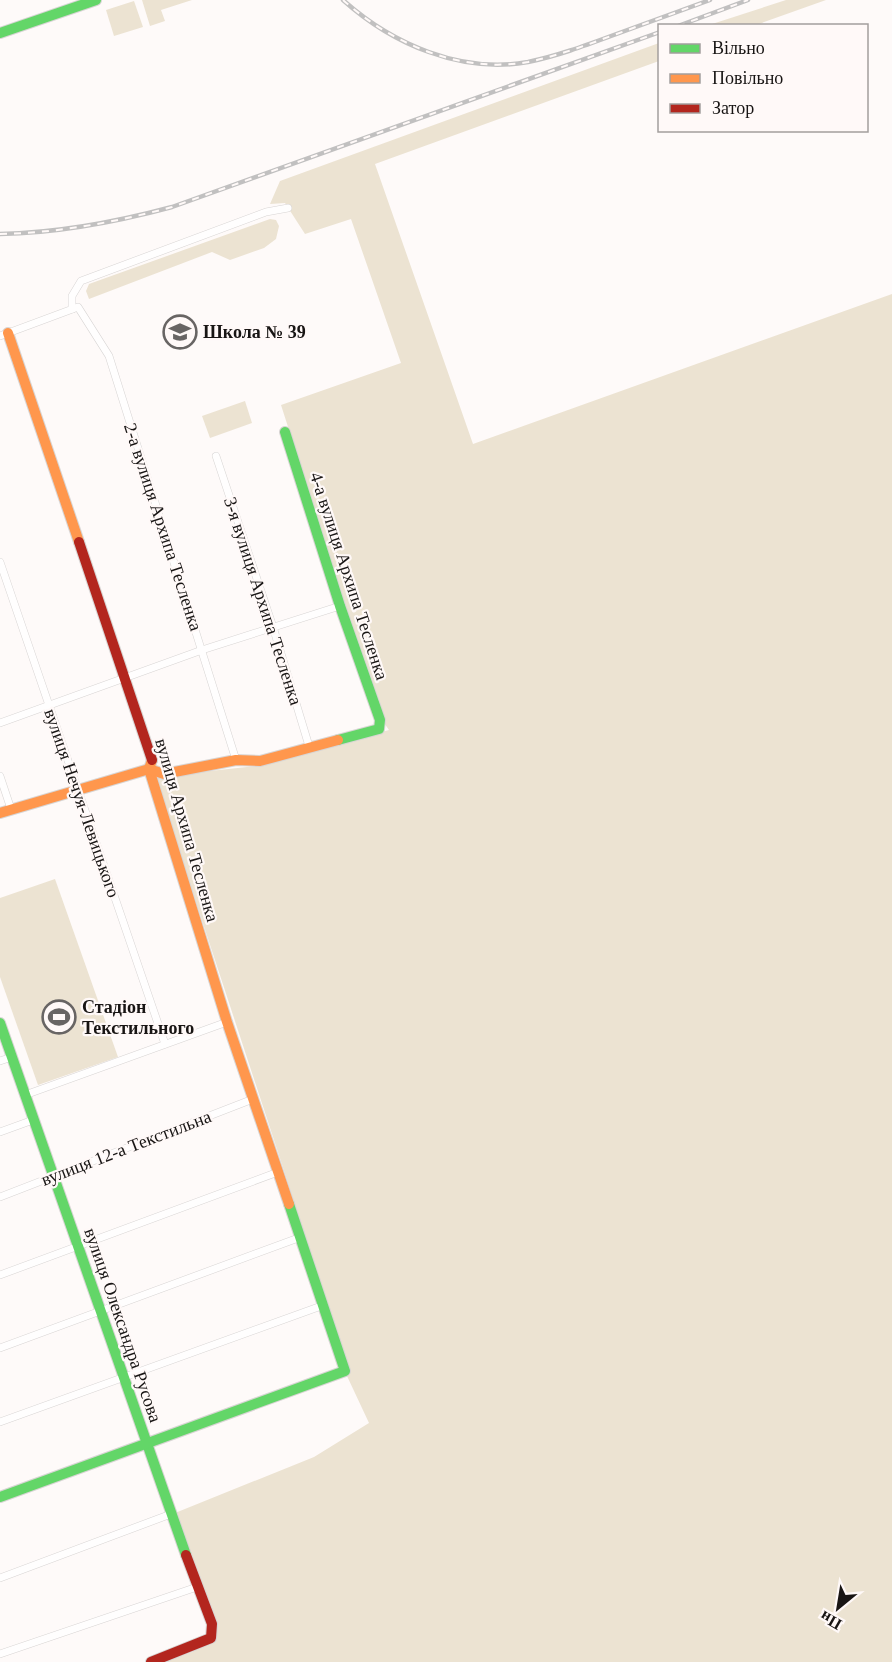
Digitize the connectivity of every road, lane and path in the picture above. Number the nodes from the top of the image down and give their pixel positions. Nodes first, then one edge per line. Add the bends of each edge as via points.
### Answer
1 (96, 0) edge
2 (0, 33) edge
3 (288, 208) dead end
4 (72, 309) junction
5 (4, 334) edge
6 (285, 432) dead end
7 (216, 456) dead end
8 (0, 562) edge
9 (340, 606) junction
10 (273, 627) junction
11 (202, 650) junction
12 (123, 679) junction
13 (49, 706) junction
14 (0, 723) edge
15 (309, 746) junction
16 (236, 759) junction
17 (149, 769) junction
18 (0, 776) edge
19 (77, 790) junction
20 (11, 810) junction
21 (0, 813) edge
22 (227, 1022) junction
23 (0, 1023) edge
24 (165, 1044) junction
25 (12, 1057) junction
26 (0, 1061) edge
27 (25, 1095) junction
28 (253, 1100) junction
29 (33, 1120) junction
30 (0, 1132) edge
31 (278, 1172) junction
32 (53, 1176) junction
33 (0, 1197) edge
34 (301, 1237) junction
35 (79, 1246) junction
36 (0, 1275) edge
37 (324, 1305) junction
38 (101, 1311) junction
39 (0, 1348) edge
40 (124, 1377) junction
41 (0, 1422) edge
42 (147, 1444) junction
43 (0, 1497) edge
44 (171, 1514) junction
45 (0, 1578) edge
46 (197, 1587) junction
47 (0, 1654) edge
48 (152, 1662) edge

1 - 2 street
3 - 4 street via 266,212 81,281 72,296
4 - 5 street
4 - 11 street, 2-а вулиця Архипа Тесленка via 78,307 109,356
5 - 12 street, вулиця Архипа Тесленка via 51,457
6 - 9 street, 4-а вулиця Архипа Тесленка
7 - 10 street, 3-я вулиця Архипа Тесленка
8 - 13 street, вулиця Нечуя-Левицького
9 - 10 street
9 - 15 street, 4-а вулиця Архипа Тесленка via 380,720 379,729
10 - 11 street
10 - 15 street, 3-я вулиця Архипа Тесленка
11 - 12 street
11 - 16 street, 2-а вулиця Архипа Тесленка
12 - 13 street
12 - 17 street, вулиця Архипа Тесленка via 152,760
13 - 14 street
13 - 19 street, вулиця Нечуя-Левицького
15 - 16 street via 260,761
16 - 17 street via 164,774
17 - 19 street
17 - 22 street, вулиця Архипа Тесленка
18 - 20 street
19 - 20 street
19 - 24 street, вулиця Нечуя-Левицького
20 - 21 street
22 - 24 street
22 - 28 street, вулиця Архипа Тесленка
23 - 25 street, вулиця Олександра Русова
24 - 27 street
25 - 26 street
25 - 27 street, вулиця Олександра Русова
27 - 29 street, вулиця Олександра Русова
28 - 31 street, вулиця Архипа Тесленка
28 - 32 street, вулиця 12-а Текстильна
29 - 30 street
29 - 32 street, вулиця Олександра Русова
31 - 34 street, вулиця Архипа Тесленка
31 - 35 street
32 - 33 street, вулиця 12-а Текстильна
32 - 35 street, вулиця Олександра Русова
34 - 37 street, вулиця Архипа Тесленка
34 - 38 street
35 - 36 street
35 - 38 street, вулиця Олександра Русова
37 - 40 street
37 - 42 street, вулиця Архипа Тесленка via 345,1371
38 - 39 street
38 - 40 street, вулиця Олександра Русова
40 - 41 street
40 - 42 street, вулиця Олександра Русова
42 - 43 street
42 - 44 street, вулиця Олександра Русова
44 - 45 street
44 - 46 street, вулиця Олександра Русова
46 - 47 street
46 - 48 street, вулиця Олександра Русова via 212,1624 211,1638

